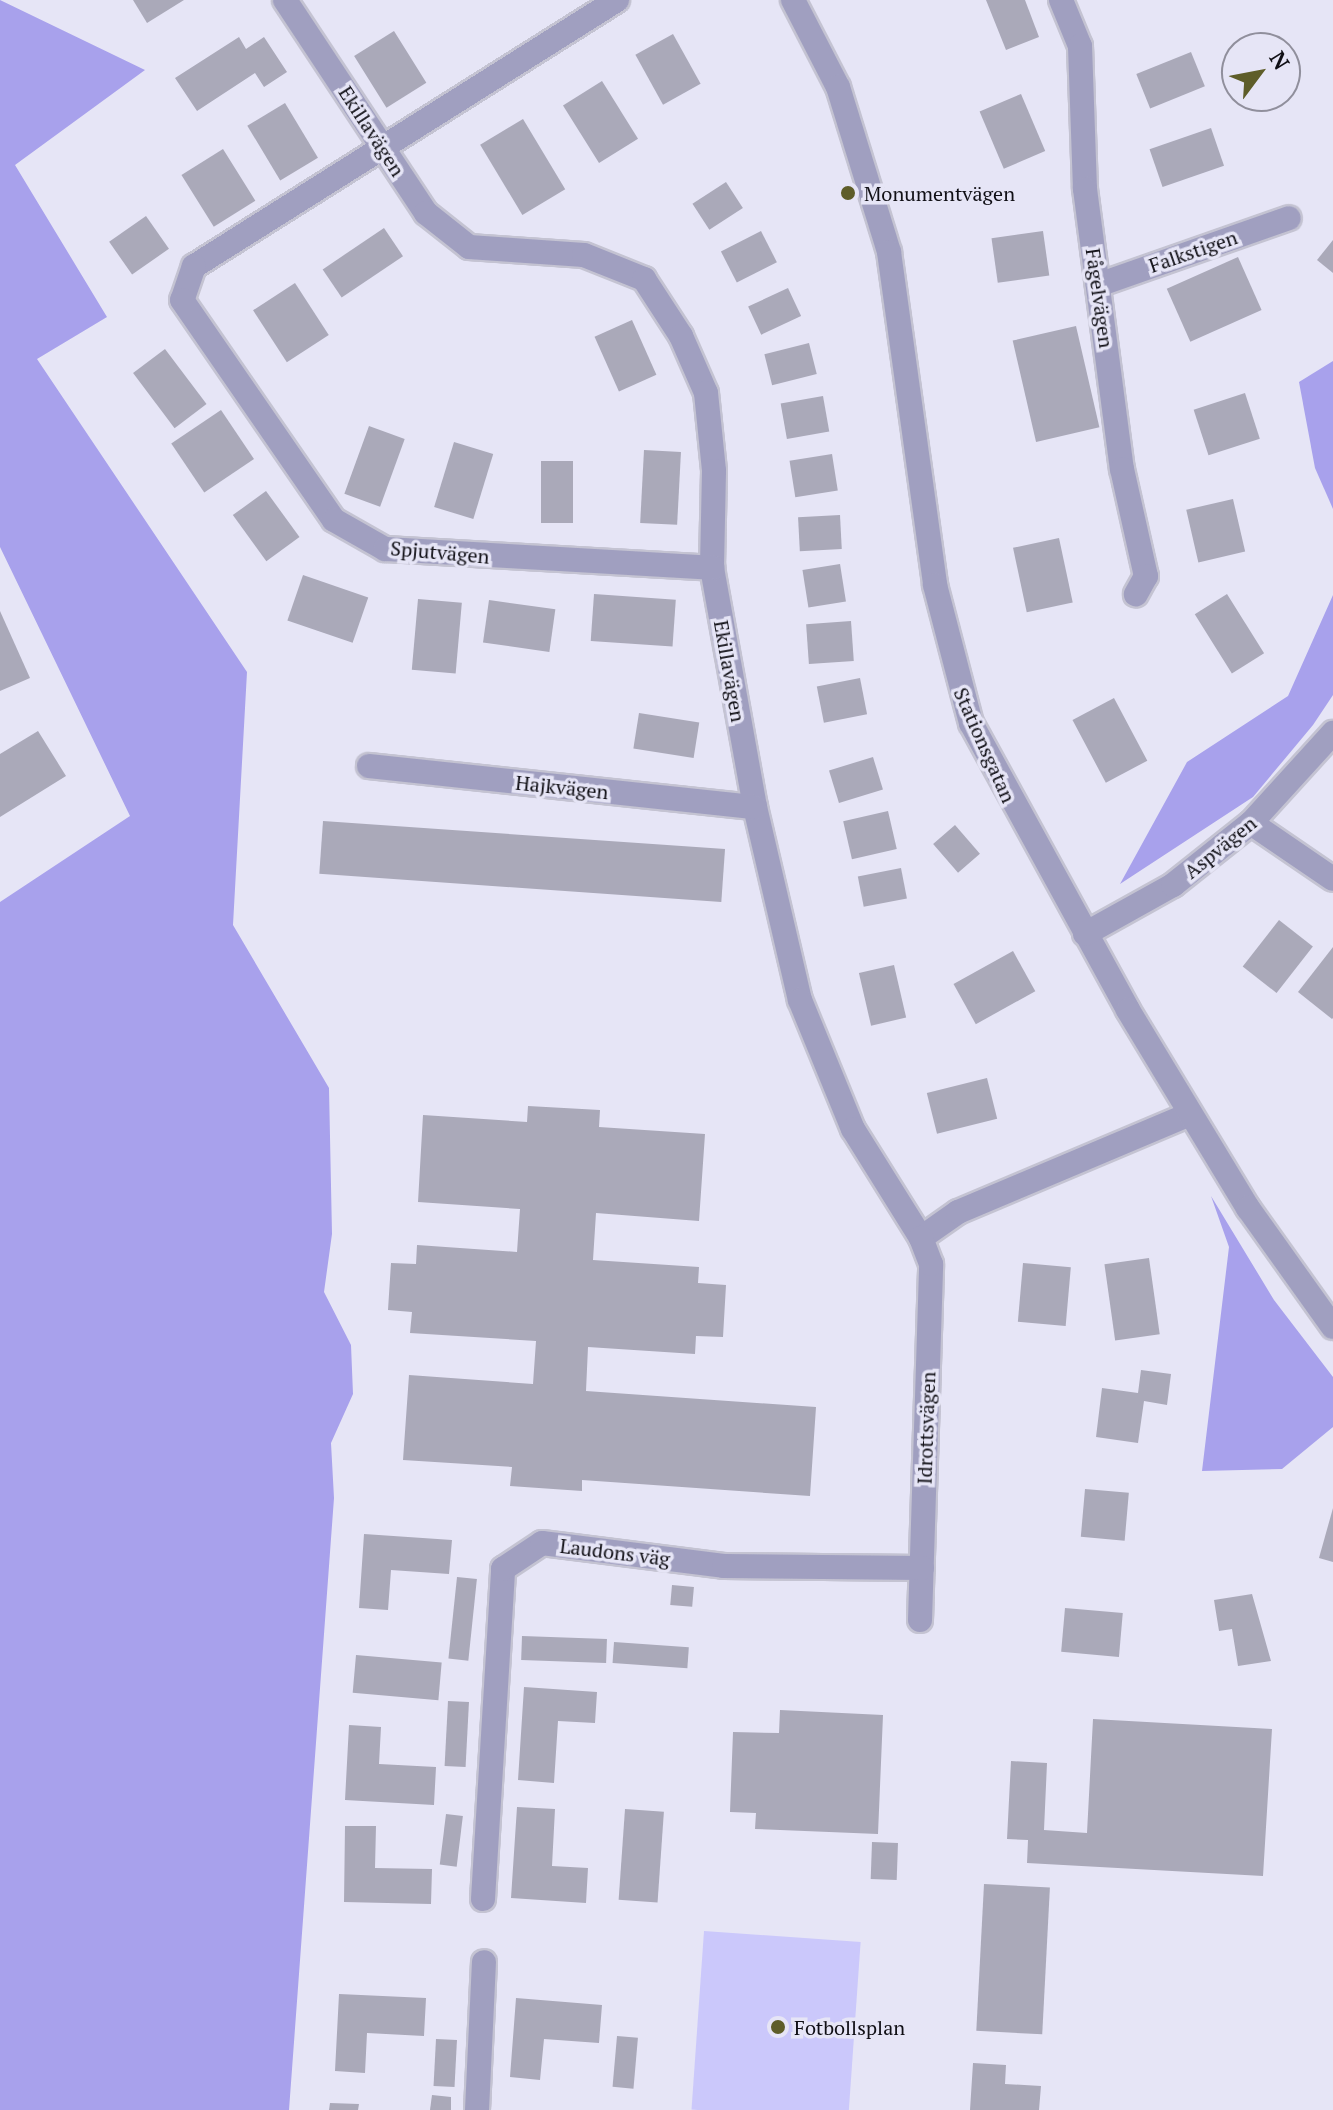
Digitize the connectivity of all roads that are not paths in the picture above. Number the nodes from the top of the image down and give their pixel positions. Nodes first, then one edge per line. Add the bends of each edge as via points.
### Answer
1 (285, 0) edge
2 (617, 0) edge
3 (793, 0) edge
4 (1061, 0) edge
5 (383, 148) junction
6 (1289, 218) dead end
7 (1098, 285) junction
8 (712, 568) junction
9 (1136, 594) dead end
10 (1333, 733) edge
11 (369, 766) dead end
12 (755, 807) junction
13 (1251, 823) junction
14 (1333, 879) edge
15 (1085, 934) junction
16 (1190, 1114) junction
17 (921, 1238) junction
18 (1333, 1327) edge
19 (922, 1568) junction
20 (920, 1620) dead end
21 (483, 1899) dead end
22 (484, 1962) dead end
23 (477, 2110) edge

1 - 5 street, Ekillavägen
2 - 5 street
3 - 15 street, Stationsgatan via 838,87 889,252 935,585 955,677 1025,830
4 - 7 street, Fågelvägen via 1080,46 1085,189
5 - 8 street, Ekillavägen via 426,213 469,247 584,255 644,279 681,336 706,393 714,471
5 - 8 street, Spjutvägen via 194,266 182,300 334,520 385,549
6 - 7 street, Falkstigen
7 - 9 street, Fågelvägen via 1122,469 1146,576
8 - 12 street, Ekillavägen
10 - 13 street, Aspvägen
11 - 12 street, Hajkvägen
12 - 17 street, Ekillavägen via 800,1000 853,1129
13 - 14 street
13 - 15 street, Aspvägen via 1173,885
15 - 16 street, Stationsgatan
16 - 17 street via 958,1212
16 - 18 street, Stationsgatan
17 - 19 street, Idrottsvägen via 931,1264
19 - 20 street, Idrottsvägen
19 - 21 street, Laudons väg via 724,1566 542,1543 503,1569
22 - 23 street

